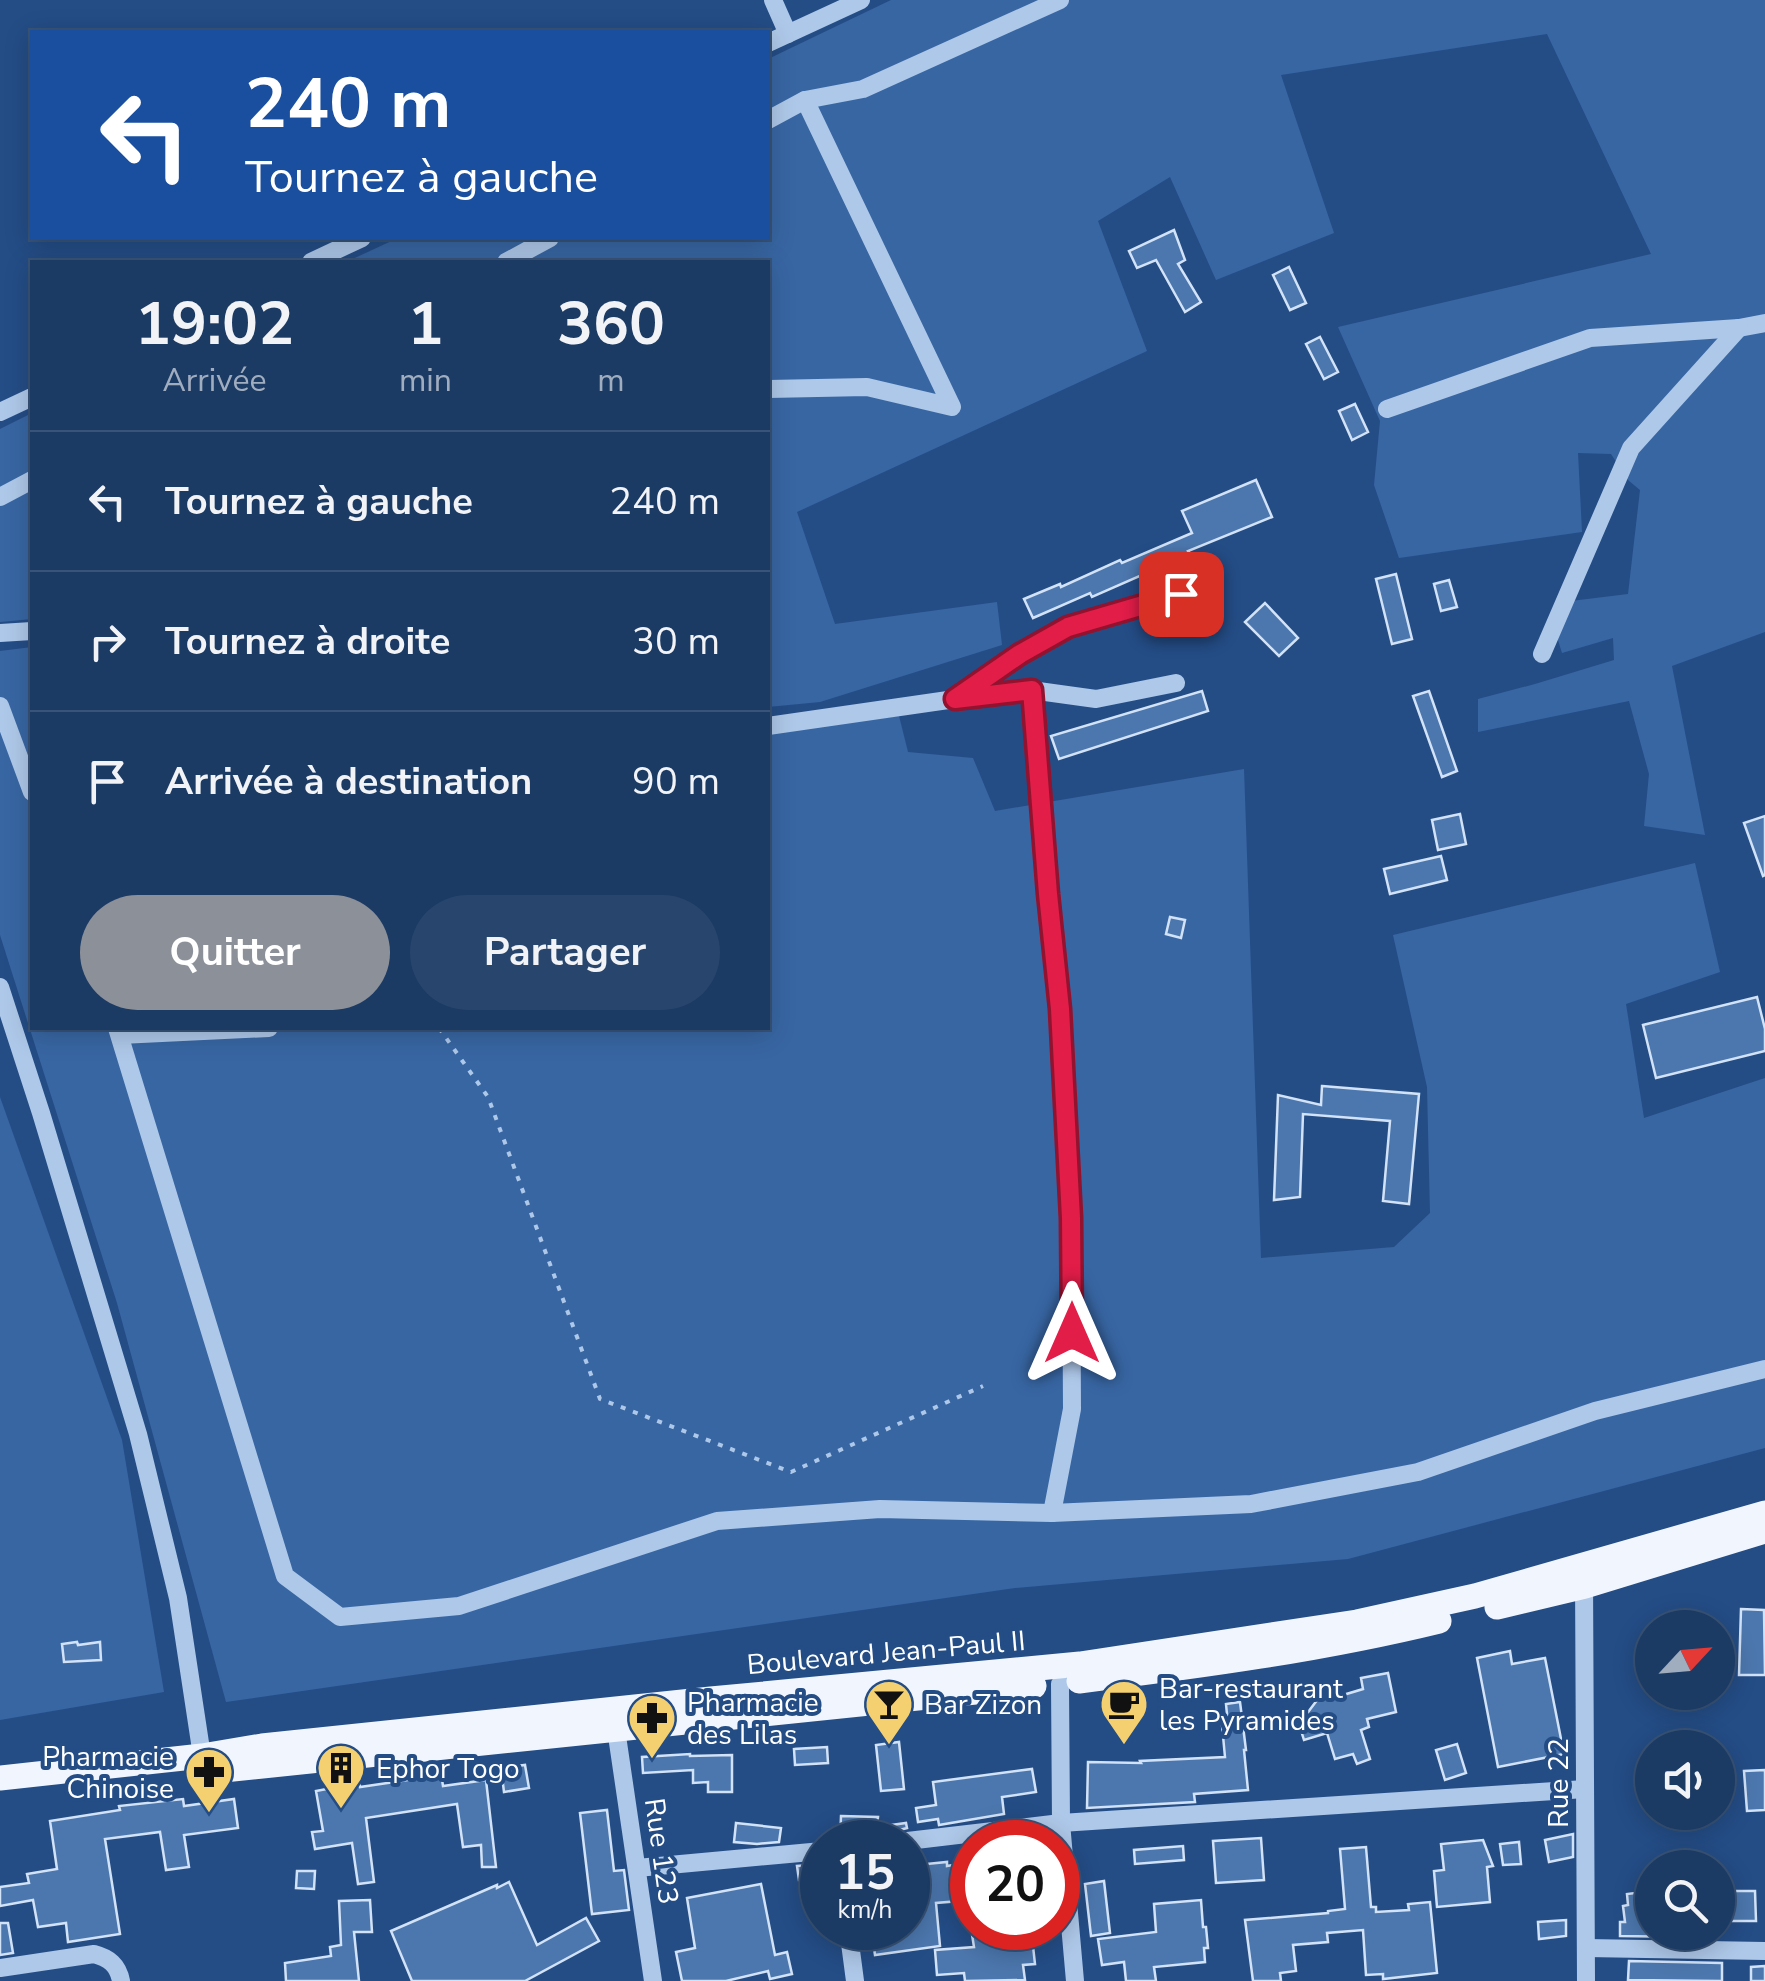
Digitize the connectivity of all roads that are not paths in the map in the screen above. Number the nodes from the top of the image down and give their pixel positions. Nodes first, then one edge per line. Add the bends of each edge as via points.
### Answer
1 (774, 0) edge
2 (860, 0) edge
3 (1060, 0) edge
4 (788, 34) junction
5 (770, 42) edge
6 (805, 100) junction
7 (770, 119) edge
8 (358, 240) edge
9 (546, 240) edge
10 (314, 260) edge
11 (510, 260) edge
12 (1765, 322) edge
13 (1739, 328) junction
14 (770, 389) edge
15 (30, 397) edge
16 (1388, 409) dead end
17 (0, 412) edge
18 (30, 481) edge
19 (0, 498) edge
20 (1181, 594) dead end
21 (30, 630) edge
22 (0, 633) edge
23 (1542, 654) dead end
24 (1176, 683) dead end
25 (1032, 690) junction
26 (955, 699) junction
27 (0, 706) edge
28 (770, 726) edge
29 (30, 787) edge
30 (0, 987) edge
31 (168, 1030) edge
32 (118, 1031) edge
33 (1765, 1369) edge
34 (1052, 1513) junction
35 (1765, 1514) edge
36 (1765, 1531) edge
37 (1584, 1576) junction
38 (1060, 1684) junction
39 (616, 1729) junction
40 (202, 1756) junction
41 (0, 1778) edge
42 (1585, 1789) junction
43 (0, 1794) edge
44 (1061, 1820) edge
45 (1080, 1823) edge
46 (800, 1853) edge
47 (637, 1868) junction
48 (1586, 1948) junction
49 (851, 1950) edge
50 (1072, 1950) edge
51 (1765, 1951) edge
52 (0, 1968) edge
53 (121, 1981) edge
54 (654, 1981) edge
55 (856, 1981) edge
56 (1075, 1981) edge
57 (1586, 1981) edge

1 - 4 street
2 - 4 street
3 - 6 street via 862,89
4 - 5 street
6 - 7 street
6 - 14 street via 952,406 867,387
8 - 10 street
9 - 11 street
12 - 13 street
13 - 16 street via 1590,338
13 - 23 street via 1631,448
15 - 17 street
18 - 19 street
20 - 26 street via 1068,627
21 - 22 street
24 - 25 street via 1096,699
25 - 26 street
25 - 34 street via 1071,1218 1072,1409
26 - 28 street
27 - 29 street
30 - 40 street via 152,1486 178,1598
31 - 32 street
32 - 34 street via 285,1576 340,1617 459,1606 717,1521 880,1509
33 - 34 street via 1595,1411 1418,1472 1251,1504
35 - 37 main road, Boulevard Jean-Paul II
36 - 37 main road, Boulevard Jean-Paul II
37 - 38 main road, Boulevard Jean-Paul II via 1374,1637
37 - 40 main road, Boulevard Jean-Paul II via 1357,1622 1080,1664
37 - 42 street, Rue 22
38 - 39 main road, Boulevard Jean-Paul II
38 - 44 street
39 - 43 main road, Boulevard Jean-Paul II
39 - 47 street, Rue 123
40 - 41 main road, Boulevard Jean-Paul II
42 - 45 street
42 - 48 street, Rue 22
46 - 47 street
47 - 54 street, Rue 123
48 - 51 street
48 - 57 street, Rue 22
49 - 55 street
50 - 56 street
52 - 53 street via 94,1954 112,1962

